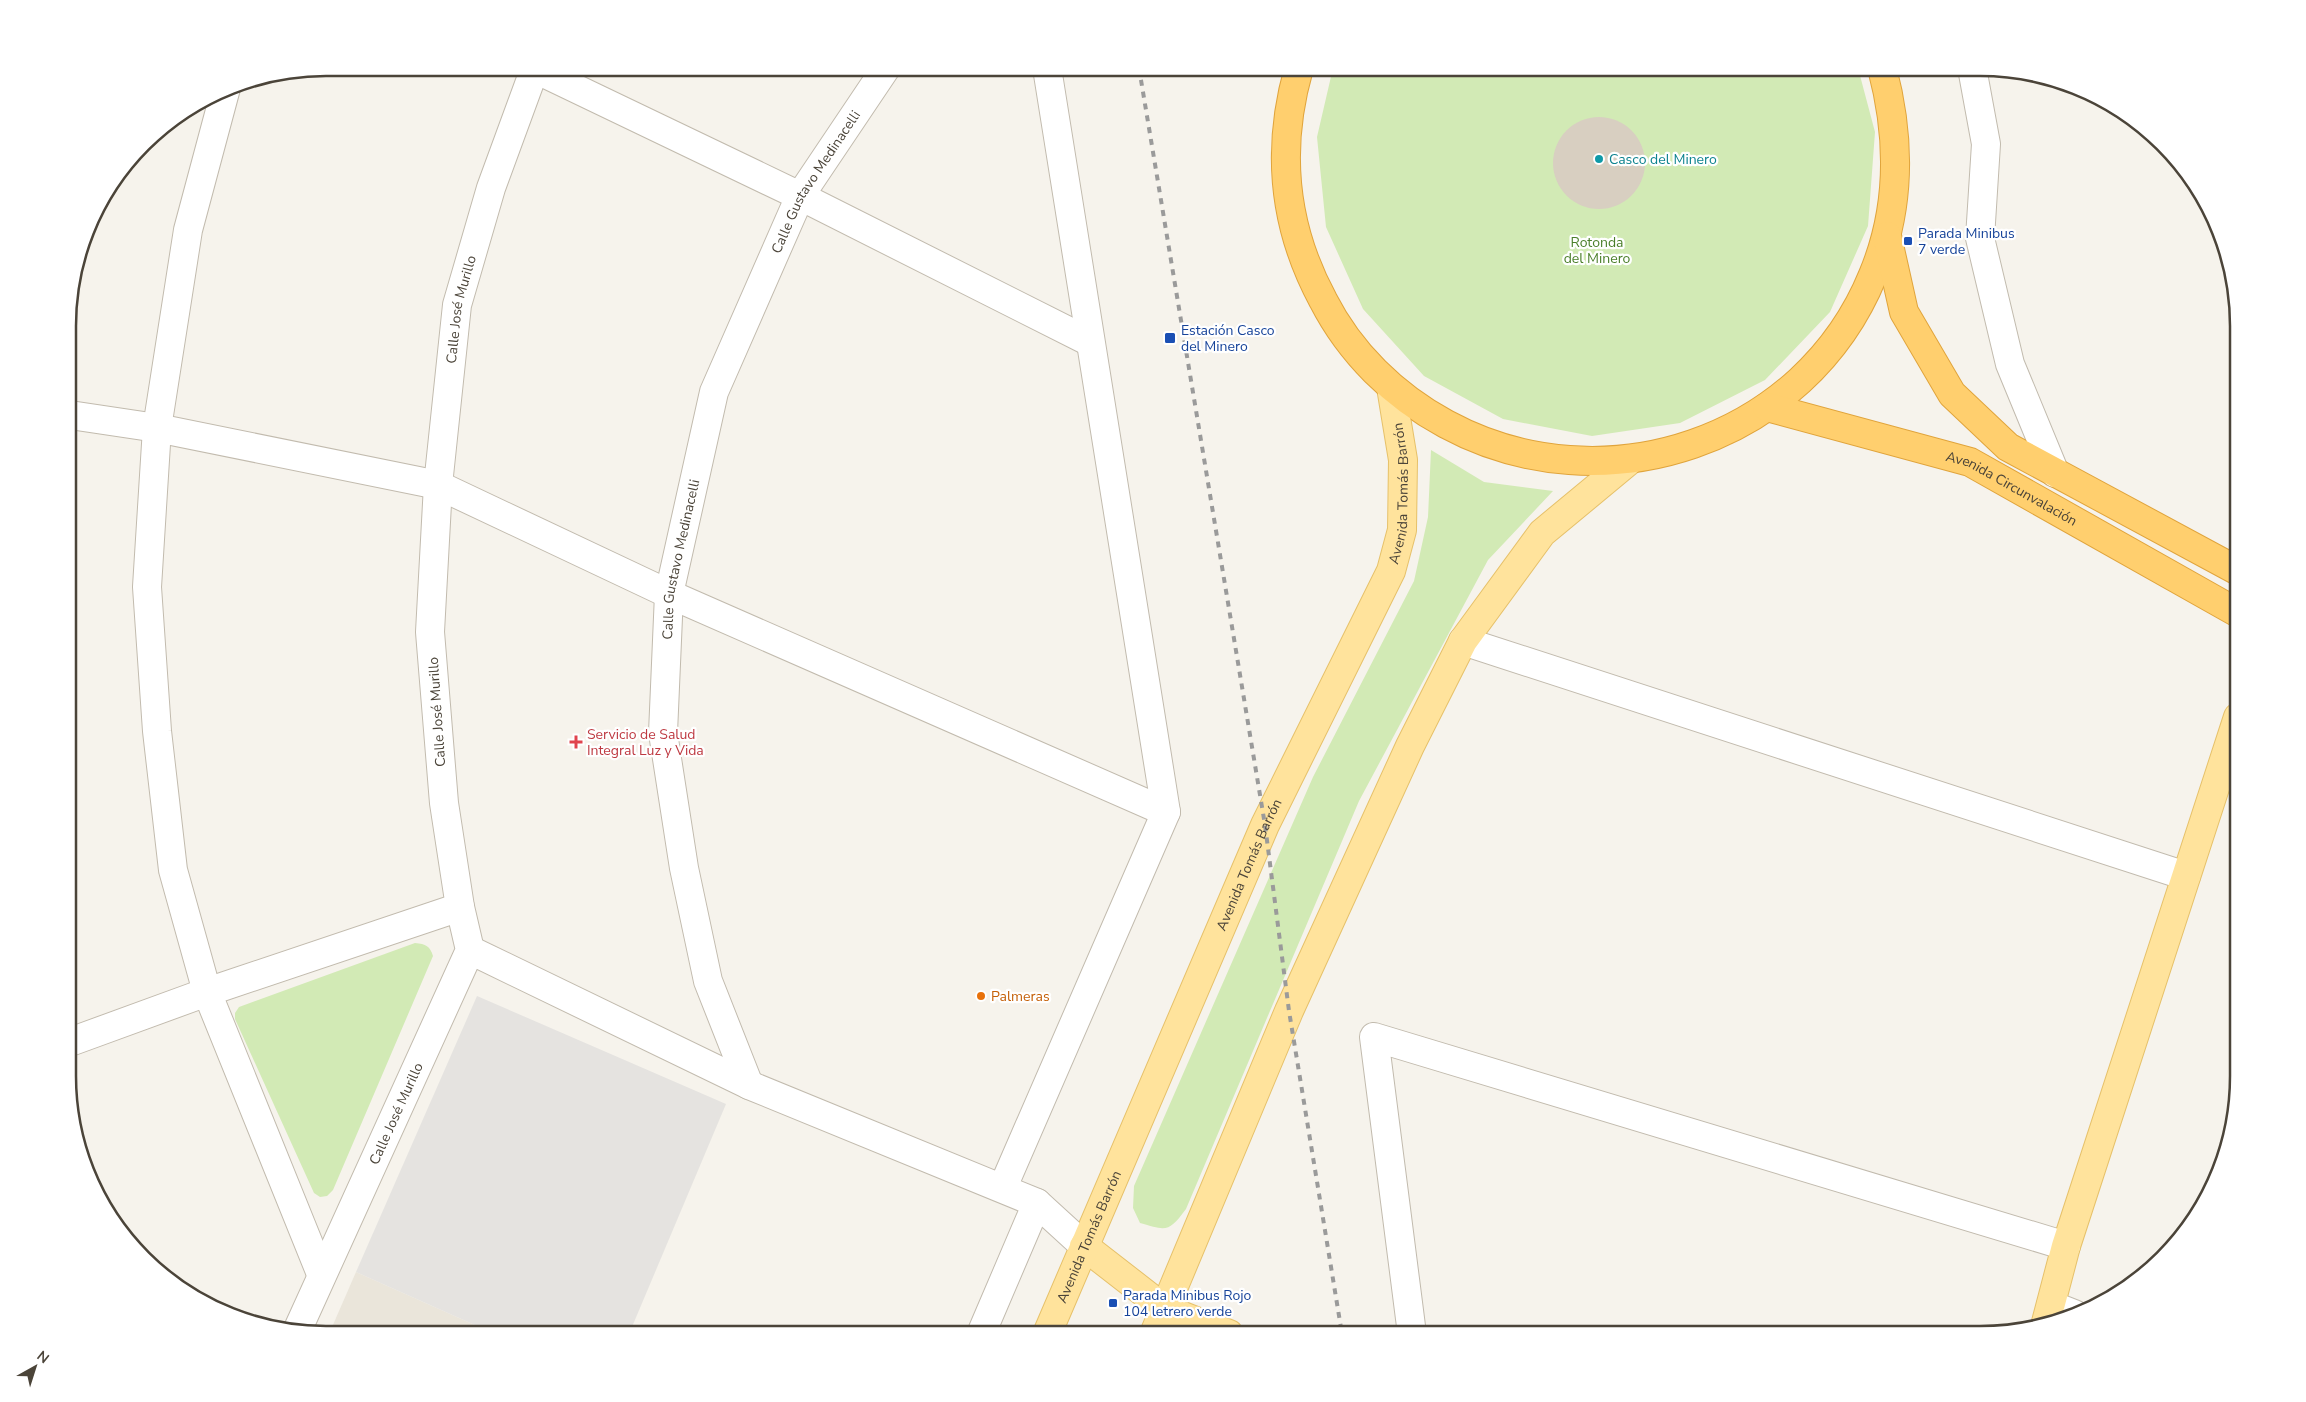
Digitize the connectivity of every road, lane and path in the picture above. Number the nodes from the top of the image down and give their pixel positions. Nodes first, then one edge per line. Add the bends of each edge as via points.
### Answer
1 (531, 76) edge
2 (551, 76) edge
3 (881, 76) edge
4 (1048, 76) edge
5 (1297, 76) edge
6 (1884, 76) edge
7 (1973, 76) edge
8 (223, 99) edge
9 (800, 196) junction
10 (1887, 234) junction
11 (1090, 342) junction
12 (1391, 387) junction
13 (1767, 407) junction
14 (76, 416) edge
15 (157, 428) junction
16 (1630, 460) junction
17 (2055, 473) junction
18 (438, 485) junction
19 (2230, 567) edge
20 (669, 594) junction
21 (2230, 608) edge
22 (1463, 641) junction
23 (2230, 760) edge
24 (1166, 812) junction
25 (2186, 876) junction
26 (460, 907) junction
27 (470, 950) junction
28 (207, 992) junction
29 (76, 1040) edge
30 (748, 1086) junction
31 (1003, 1187) junction
32 (1037, 1202) junction
33 (1084, 1246) junction
34 (2066, 1246) junction
35 (321, 1274) junction
36 (1165, 1309) junction
37 (2057, 1313) edge
38 (300, 1324) edge
39 (984, 1326) edge
40 (1050, 1326) edge
41 (1158, 1326) edge
42 (1209, 1326) edge
43 (1411, 1326) edge

1 - 18 street, Calle José Murillo via 491,188 457,305
2 - 9 street
3 - 9 street, Calle Gustavo Medinacelli
4 - 11 street
5 - 12 highway via 1285,140 1287,186 1295,231 1309,275 1331,316 1358,354
6 - 10 highway via 1891,101 1896,146
7 - 17 street via 1986,144 1980,238 2010,364
8 - 15 street via 188,230
9 - 11 street
9 - 20 street, Calle Gustavo Medinacelli via 714,392
10 - 13 highway via 1873,275 1854,314 1818,361
10 - 17 highway via 1904,312 1952,394 2008,447
11 - 24 street
12 - 16 highway via 1425,413 1503,449 1544,459
12 - 33 main road, Avenida Tomás Barrón via 1402,460 1402,530 1391,571 1265,825
13 - 16 highway via 1724,432 1678,450
13 - 21 highway, Avenida Circunvalación via 1970,462
14 - 15 street
15 - 18 street
15 - 28 street via 147,588 157,731 173,870
16 - 22 main road via 1542,533
17 - 19 highway
18 - 20 street
18 - 26 street, Calle José Murillo via 430,632 444,803
20 - 24 street
20 - 30 street, Calle Gustavo Medinacelli via 664,733 684,868 708,981
22 - 25 street
22 - 36 main road via 1410,746 1289,1011
23 - 25 main road
24 - 31 street
25 - 34 main road
26 - 27 street, Calle José Murillo
26 - 28 street
27 - 30 street
27 - 35 street, Calle José Murillo
28 - 29 street
28 - 35 street
30 - 31 street
31 - 32 street
32 - 33 street
32 - 39 street
33 - 36 main road
33 - 40 main road, Avenida Tomás Barrón
34 - 37 main road
34 - 43 street via 1374,1037
35 - 38 street, Calle José Murillo
36 - 41 main road
36 - 42 main road

